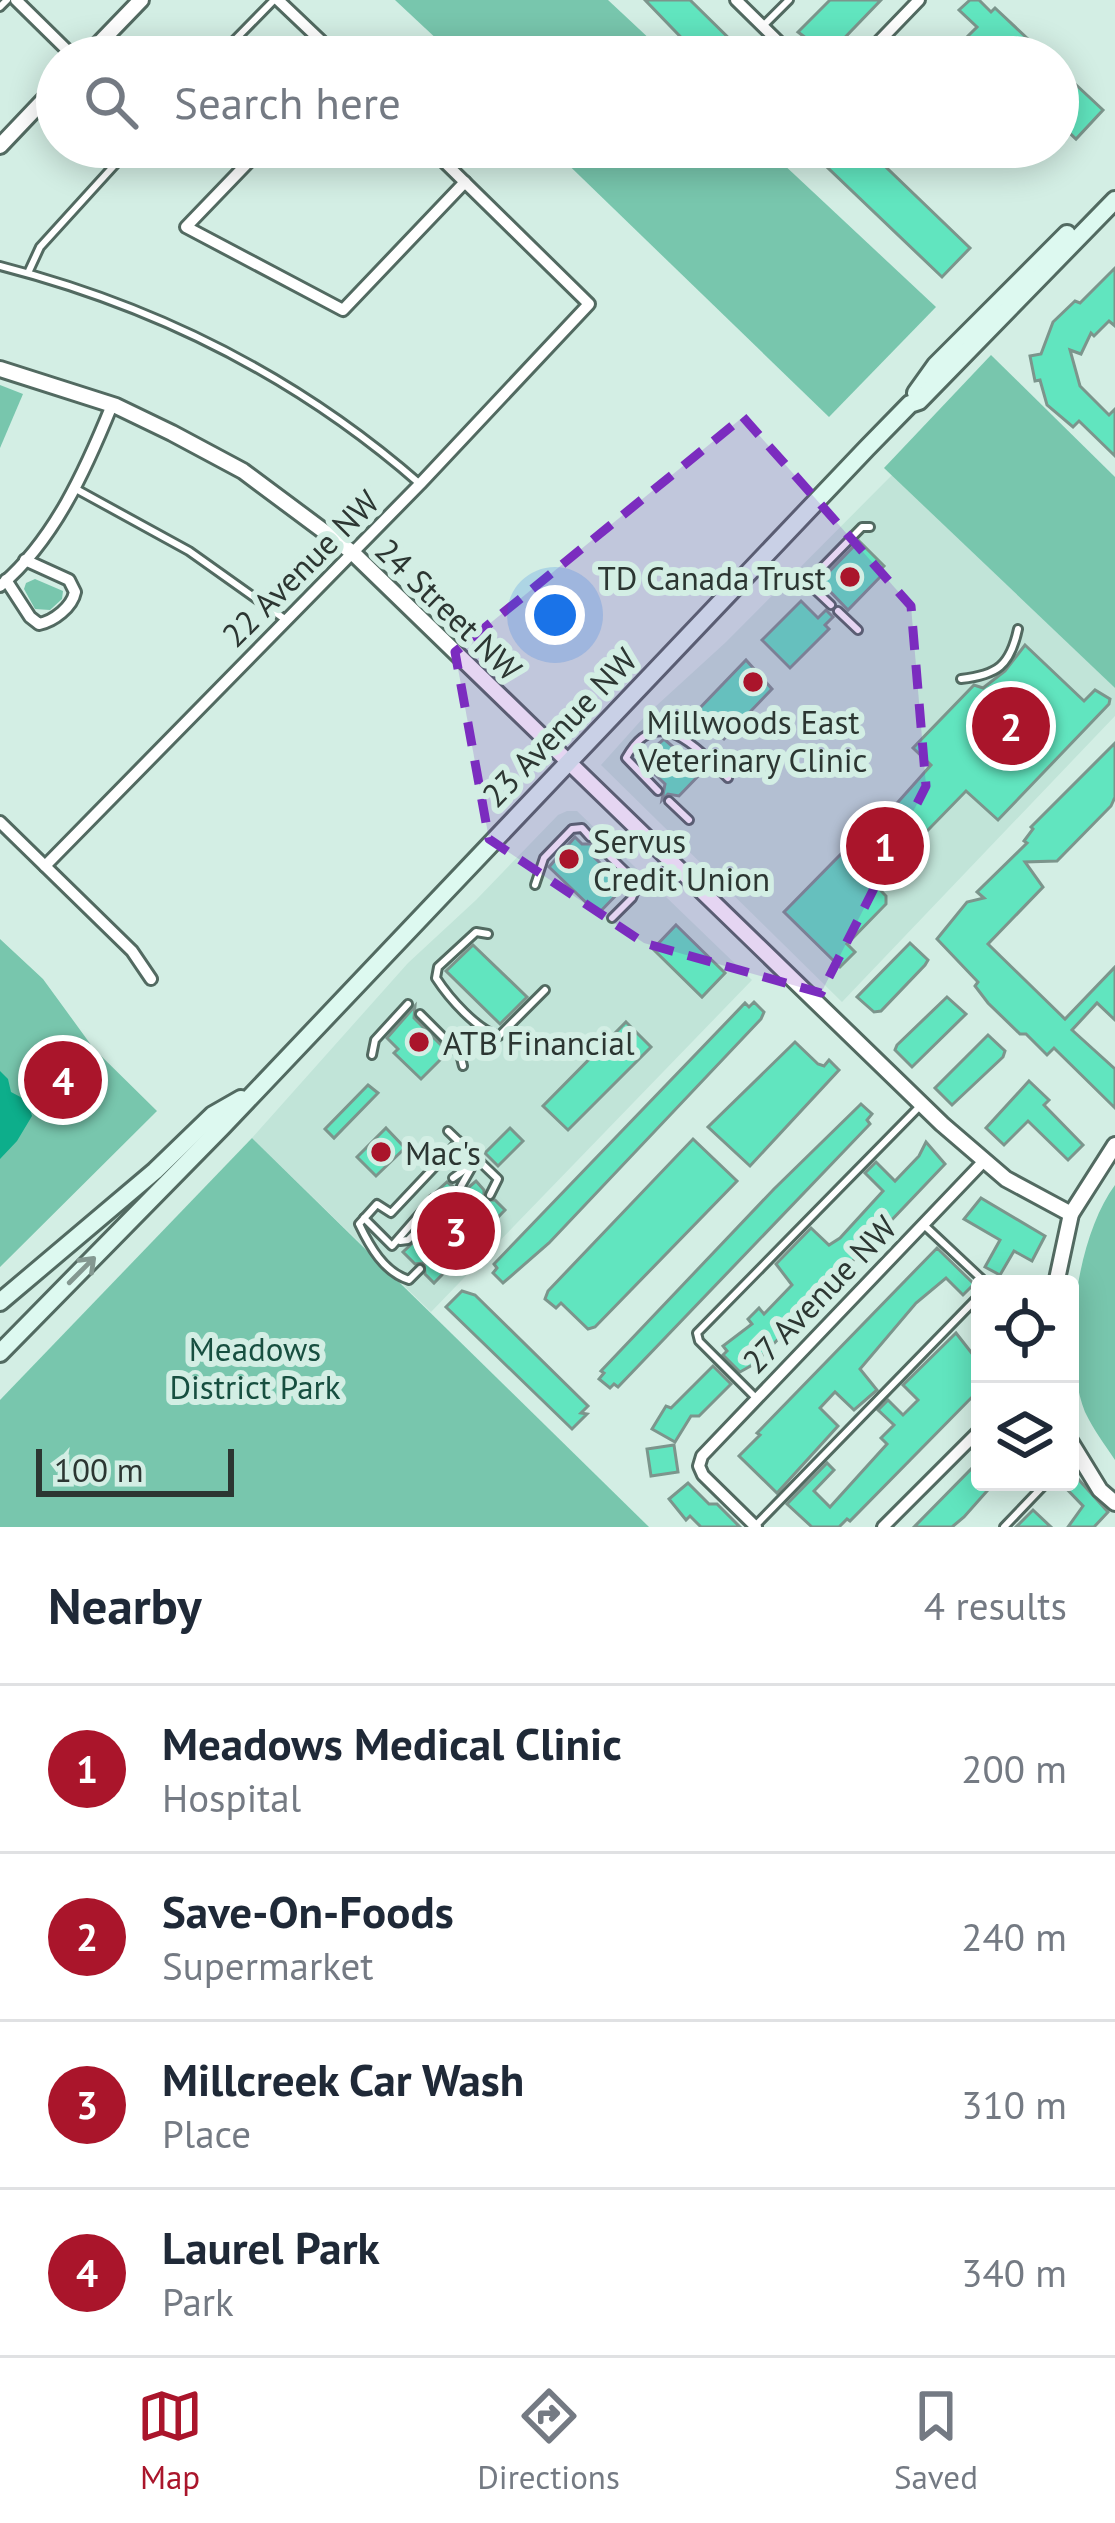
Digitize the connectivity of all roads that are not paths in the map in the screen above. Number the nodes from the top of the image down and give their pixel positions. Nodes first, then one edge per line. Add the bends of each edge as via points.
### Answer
1 (11, 0) edge
2 (141, 0) edge
3 (276, 0) edge
4 (736, 0) edge
5 (789, 0) edge
6 (919, 0) edge
7 (0, 7) edge
8 (763, 26) junction
9 (51, 36) edge
10 (106, 36) edge
11 (239, 36) edge
12 (315, 36) edge
13 (773, 36) edge
14 (884, 36) edge
15 (36, 108) edge
16 (0, 146) edge
17 (112, 168) edge
18 (242, 168) edge
19 (451, 168) edge
20 (465, 182) junction
21 (1115, 189) edge
22 (1115, 200) edge
23 (0, 266) edge
24 (28, 273) junction
25 (0, 369) edge
26 (910, 404) junction
27 (112, 405) junction
28 (420, 484) junction
29 (74, 488) junction
30 (870, 527) dead end
31 (353, 553) junction
32 (26, 560) junction
33 (3, 583) edge
34 (831, 604) dead end
35 (838, 611) dead end
36 (286, 620) junction
37 (1018, 629) dead end
38 (859, 630) dead end
39 (961, 680) dead end
40 (568, 762) junction
41 (728, 778) dead end
42 (658, 790) dead end
43 (669, 801) dead end
44 (688, 820) dead end
45 (0, 822) edge
46 (590, 837) dead end
47 (599, 846) dead end
48 (45, 866) junction
49 (535, 885) dead end
50 (612, 918) dead end
51 (488, 934) dead end
52 (151, 979) dead end
53 (545, 990) dead end
54 (408, 1004) dead end
55 (420, 1014) dead end
56 (372, 1055) dead end
57 (463, 1066) dead end
58 (252, 1092) junction
59 (921, 1105) junction
60 (448, 1132) dead end
61 (459, 1141) junction
62 (1115, 1145) edge
63 (983, 1162) junction
64 (476, 1163) junction
65 (453, 1178) dead end
66 (461, 1186) dead end
67 (490, 1195) dead end
68 (433, 1198) dead end
69 (441, 1206) dead end
70 (1071, 1214) junction
71 (364, 1218) junction
72 (923, 1224) junction
73 (400, 1241) junction
74 (420, 1269) dead end
75 (977, 1275) edge
76 (1059, 1275) edge
77 (0, 1302) edge
78 (971, 1304) edge
79 (0, 1353) edge
80 (756, 1398) junction
81 (971, 1439) edge
82 (1079, 1461) edge
83 (1039, 1491) edge
84 (1115, 1503) edge
85 (755, 1527) edge
86 (883, 1527) edge
87 (1004, 1527) edge

1 - 7 lane
1 - 9 street
2 - 10 street
3 - 11 lane
3 - 12 street
4 - 8 street
5 - 8 lane
6 - 14 street
8 - 13 street
15 - 16 street
17 - 24 lane via 40,247
18 - 20 street via 185,226 343,310
19 - 20 street
20 - 28 street, 22 Avenue NW via 590,304
21 - 26 main road, 23 Avenue NW via 965,334
22 - 26 main road, 23 Avenue NW
23 - 24 lane
24 - 28 lane via 117,302 278,379
25 - 27 street, 24 Street NW
26 - 40 main road, 23 Avenue NW
27 - 29 street
27 - 31 street, 24 Street NW via 243,471
28 - 31 street, 22 Avenue NW
29 - 32 street
29 - 36 lane via 188,551
30 - 34 lane via 812,578
31 - 36 street, 22 Avenue NW
31 - 40 street, 24 Street NW
32 - 33 street
32 - 33 street via 69,580 70,604 39,624
35 - 38 lane
36 - 48 street, 22 Avenue NW
37 - 39 lane via 1012,653 994,673
40 - 58 main road, 23 Avenue NW
40 - 59 street, 24 Street NW
41 - 42 lane via 678,734 653,732 626,758
43 - 44 lane
45 - 48 street
46 - 49 lane via 572,829 544,858
47 - 50 lane via 638,884
48 - 52 street via 133,951
51 - 53 lane via 476,932 438,968 442,988 500,1036
54 - 56 lane via 375,1040
55 - 57 lane
58 - 77 main road, 23 Avenue NW via 213,1115
79 -> 58 main road, 23 Avenue NW
59 - 63 street, 24 Street NW
59 - 80 lane via 697,1333
60 - 61 lane
61 - 64 lane
61 - 71 lane via 391,1213 377,1204
62 - 70 street
63 - 70 street, 24 Street NW
63 - 72 street, 27 Avenue NW
64 - 65 lane
64 - 66 lane
64 - 67 lane via 498,1179
68 - 73 lane
69 - 73 lane
70 - 76 street
71 - 73 lane via 392,1246
71 - 74 lane via 358,1224 372,1252 400,1279
72 - 75 lane
72 - 80 street, 27 Avenue NW
78 - 85 lane
80 - 85 street, 27 Avenue NW via 699,1466
81 - 86 street
82 - 84 street
83 - 87 lane

